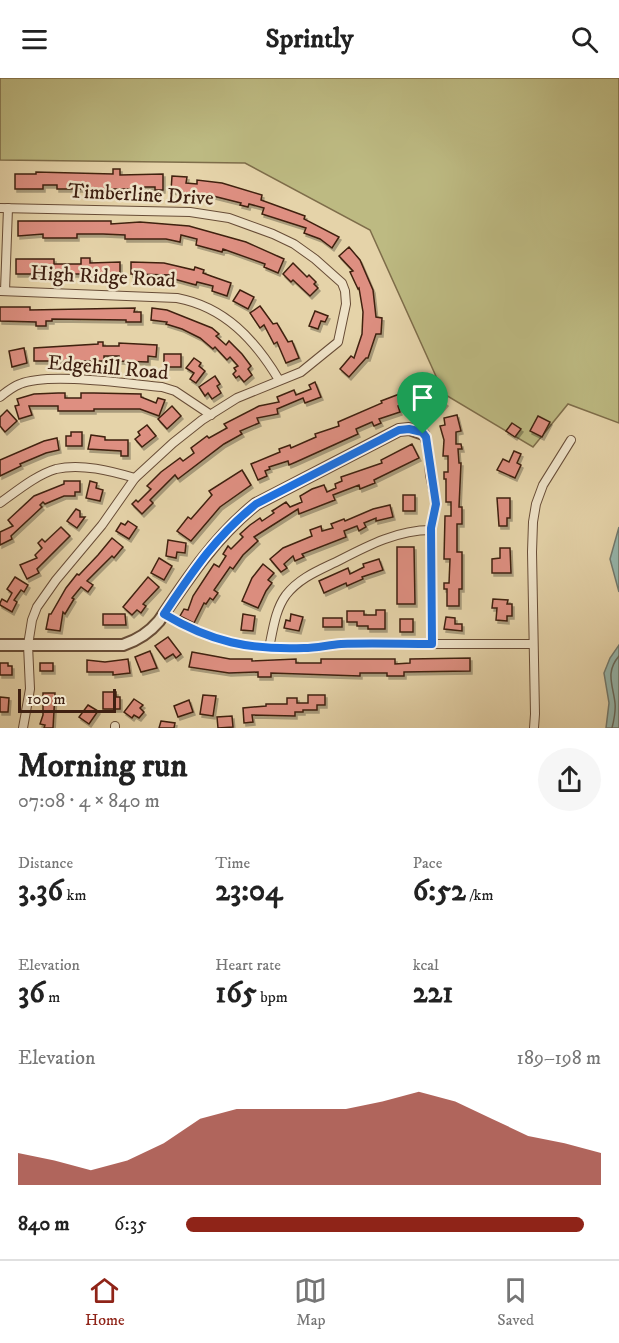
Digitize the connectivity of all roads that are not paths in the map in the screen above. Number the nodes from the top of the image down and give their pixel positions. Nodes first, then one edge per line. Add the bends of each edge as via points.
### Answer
1 (4, 208) edge
2 (3, 291) edge
3 (279, 380) junction
4 (0, 397) edge
5 (210, 415) junction
6 (423, 434) joint
7 (571, 440) dead end
8 (135, 478) junction
9 (0, 502) edge
10 (431, 530) junction
11 (164, 614) junction
12 (432, 644) junction
13 (533, 644) junction
14 (0, 645) edge
15 (28, 645) junction
16 (269, 648) junction
17 (22, 728) edge
18 (534, 728) edge

1 - 2 street
1 - 3 street, Timberline Drive via 190,212 229,218 294,244 342,283 346,309 338,342 301,372
2 - 3 street, High Ridge Road via 189,300 218,314 252,340
3 - 5 street
4 - 5 street, Edgehill Road via 21,383 47,380 162,387 175,391
5 - 8 street
6 - 10 street via 436,504
6 - 11 street via 399,430 256,504 203,556
7 - 13 street via 536,504
8 - 9 street via 68,467 25,485
8 - 15 street via 37,607
10 - 12 street
10 - 16 street via 405,532 371,543 298,582 277,611
11 - 15 street via 151,631 123,645
11 - 16 street via 211,638
12 - 13 street
12 - 16 street
13 - 18 street
14 - 15 street
15 - 17 street via 30,689

